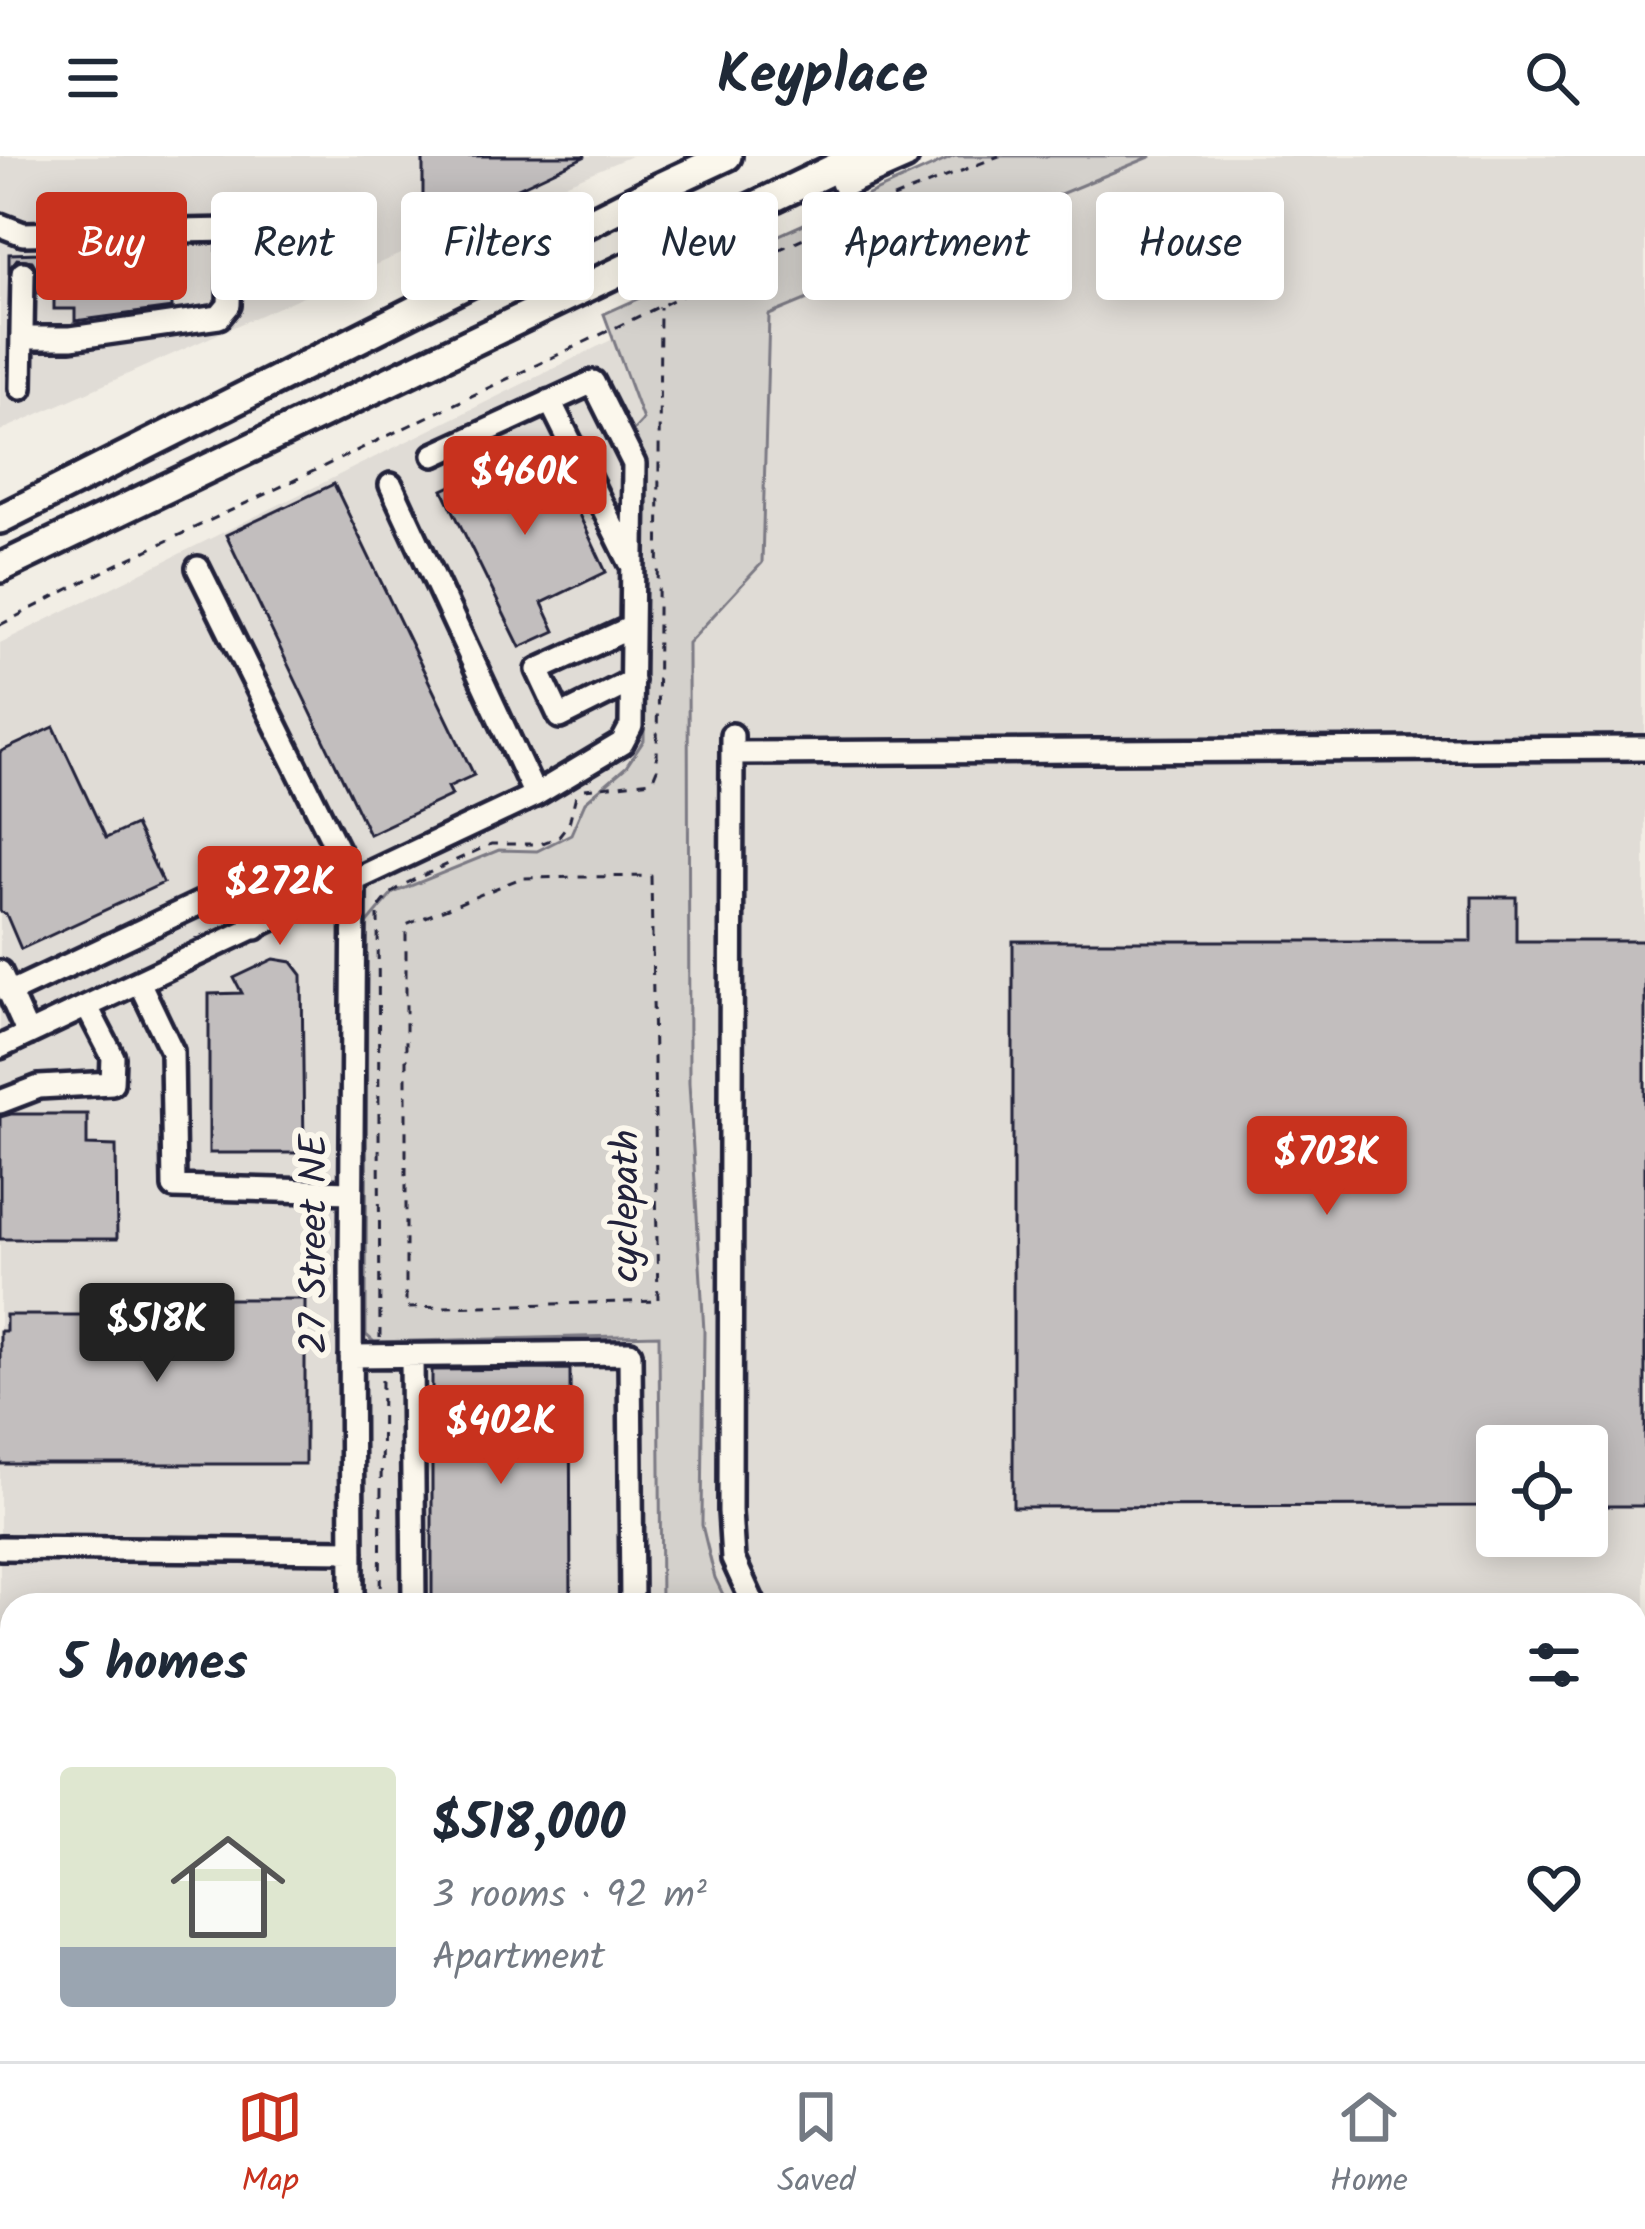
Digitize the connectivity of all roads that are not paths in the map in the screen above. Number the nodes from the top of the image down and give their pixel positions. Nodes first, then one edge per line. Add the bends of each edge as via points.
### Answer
1 (727, 156) edge
2 (860, 156) edge
3 (904, 156) edge
4 (778, 196) edge
5 (778, 211) edge
6 (0, 225) edge
7 (23, 254) junction
8 (618, 273) edge
9 (22, 338) junction
10 (21, 388) dead end
11 (550, 401) junction
12 (434, 455) dead end
13 (391, 485) dead end
14 (0, 519) edge
15 (0, 568) edge
16 (198, 568) dead end
17 (633, 569) junction
18 (632, 627) junction
19 (632, 681) junction
20 (1645, 748) edge
21 (535, 795) junction
22 (354, 883) junction
23 (256, 928) junction
24 (5, 982) edge
25 (139, 982) junction
26 (87, 1006) junction
27 (28, 1034) junction
28 (0, 1047) edge
29 (0, 1102) edge
30 (352, 1192) junction
31 (351, 1356) junction
32 (412, 1356) junction
33 (0, 1548) edge
34 (352, 1550) junction
35 (352, 1593) edge
36 (414, 1593) edge
37 (632, 1593) edge
38 (749, 1593) edge

1 - 14 main road
2 - 4 main road
3 - 5 main road
6 - 7 street
7 - 9 street
7 - 9 street via 230,230 229,305 219,317
8 - 15 main road
9 - 10 street
11 - 12 street
11 - 17 street
11 - 17 street via 592,382 634,464
13 - 21 street
16 - 22 street
17 - 18 street
18 - 19 street
18 - 19 street via 538,670 560,717
19 - 21 street via 631,726 622,743
20 - 38 street via 732,744 730,1511 734,1559
21 - 22 street
22 - 23 street
22 - 30 street, 27 Street NE
23 - 24 street via 234,887
23 - 25 street
24 - 27 street
25 - 26 street
25 - 30 street via 172,1052 174,1187
26 - 27 street
26 - 29 street via 112,1057 112,1083 39,1087
27 - 28 street
30 - 31 street, 27 Street NE
31 - 32 street
31 - 34 street, 27 Street NE
32 - 36 street
32 - 37 street via 630,1353
33 - 34 street
34 - 35 street, 27 Street NE

